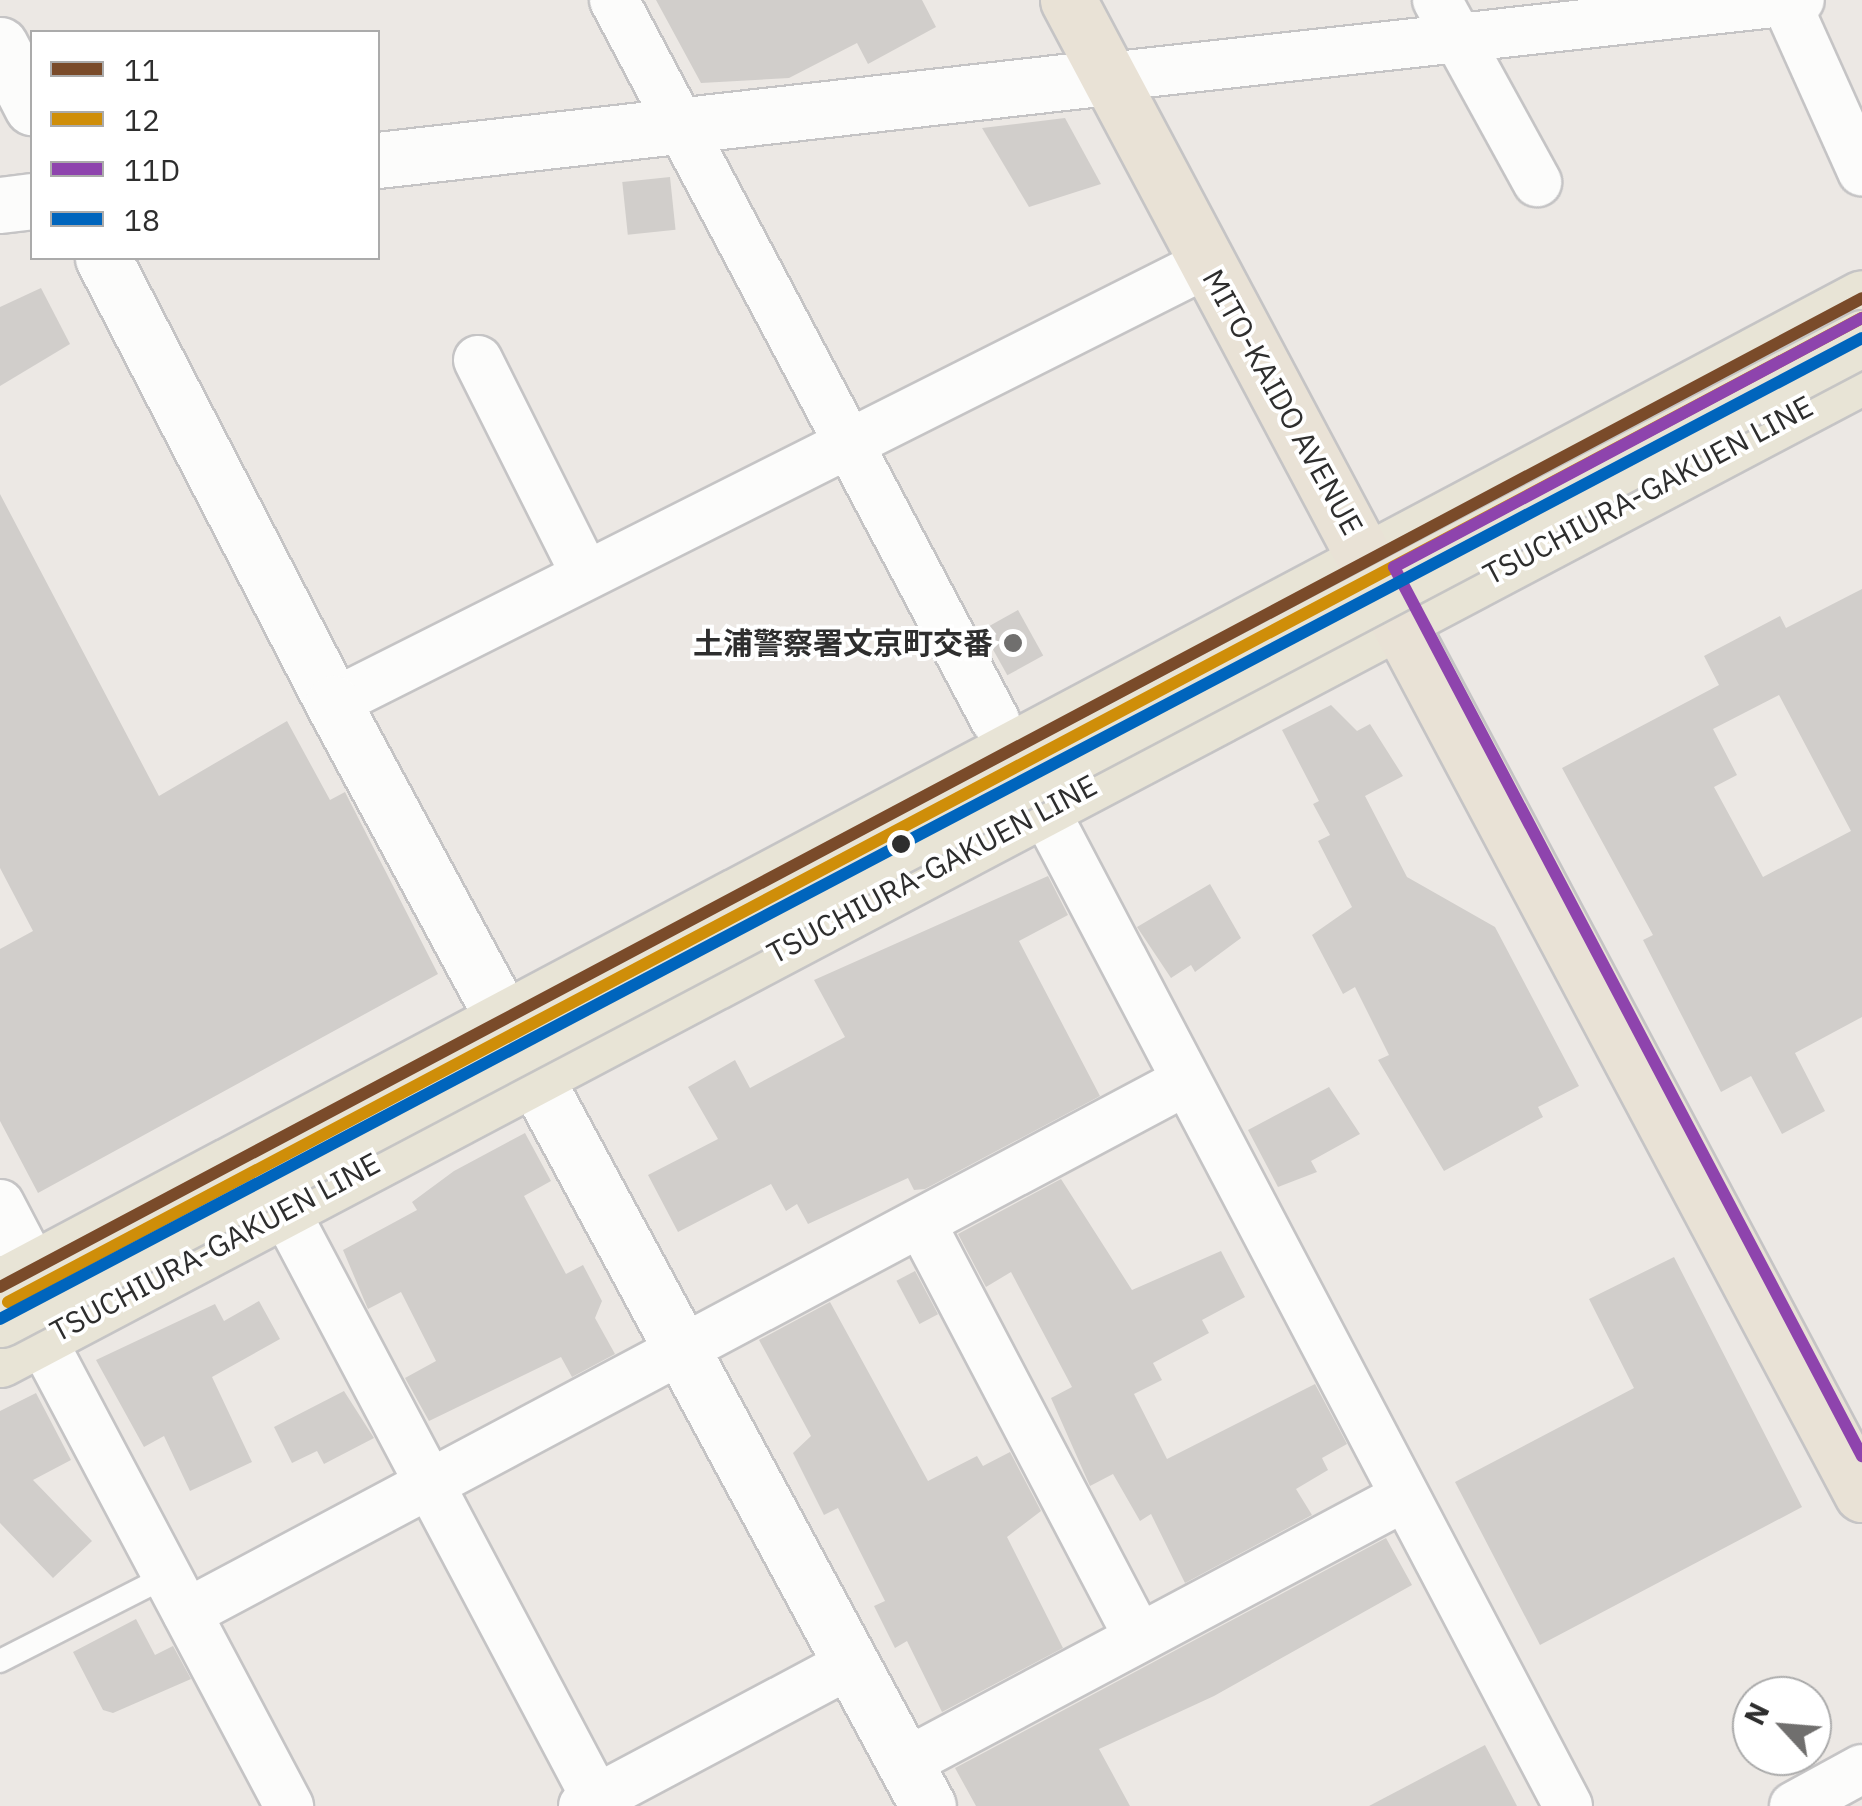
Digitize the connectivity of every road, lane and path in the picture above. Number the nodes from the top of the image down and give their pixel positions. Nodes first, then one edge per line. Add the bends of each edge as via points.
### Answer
1 (614, 0) edge
2 (1068, 0) edge
3 (1790, 1) edge
4 (1446, 19) edge
5 (0, 46) edge
6 (1108, 77) junction
7 (30, 103) edge
8 (677, 123) junction
9 (380, 160) edge
10 (1862, 171) edge
11 (1537, 182) dead end
12 (30, 201) edge
13 (0, 205) edge
14 (104, 260) edge
15 (1208, 263) junction
16 (1862, 298) edge
17 (1862, 338) edge
18 (478, 360) dead end
19 (1862, 376) edge
20 (842, 442) junction
21 (1370, 560) junction
22 (586, 574) junction
23 (1404, 620) junction
24 (334, 703) junction
25 (994, 720) dead end
26 (1044, 810) junction
27 (506, 1018) junction
28 (540, 1076) junction
29 (1182, 1083) junction
30 (0, 1204) edge
31 (285, 1210) junction
32 (920, 1223) junction
33 (17, 1278) edge
34 (14, 1339) edge
35 (685, 1349) junction
36 (432, 1488) junction
37 (1862, 1494) edge
38 (1404, 1497) junction
39 (177, 1595) junction
40 (1138, 1636) junction
41 (0, 1660) edge
42 (852, 1663) junction
43 (1862, 1769) edge
44 (917, 1785) edge
45 (280, 1803) edge
46 (593, 1804) edge
47 (1568, 1806) edge
48 (1794, 1806) edge

1 - 8 street
2 - 6 highway, MITO-KAIDO AVENUE
3 - 4 street
3 - 10 street
4 - 6 street
4 - 11 street
5 - 7 street
6 - 8 street
6 - 15 highway, MITO-KAIDO AVENUE
8 - 9 street
8 - 20 street
12 - 13 street
14 - 24 street
15 - 20 street
15 - 21 highway, MITO-KAIDO AVENUE
16 - 21 main road
17 - 34 main road, bridge
18 - 22 street
19 - 23 main road, TSUCHIURA-GAKUEN LINE
20 - 22 street
20 - 25 street
21 - 23 highway, MITO-KAIDO AVENUE
21 - 27 main road
22 - 24 street
23 - 26 main road, TSUCHIURA-GAKUEN LINE
23 - 37 highway, MITO-KAIDO AVENUE
24 - 27 street
26 - 28 main road, TSUCHIURA-GAKUEN LINE
26 - 29 street
27 - 28 street
27 - 33 main road
28 - 31 main road, TSUCHIURA-GAKUEN LINE
28 - 35 street
29 - 32 street
29 - 38 street
30 - 33 street
31 - 34 main road, TSUCHIURA-GAKUEN LINE
31 - 36 street
32 - 35 street
32 - 40 street
33 - 34 street
34 - 39 street
35 - 36 street
35 - 42 street
36 - 39 street
36 - 46 street
38 - 40 street
38 - 47 street
39 - 41 lane
39 - 45 street
40 - 44 street
42 - 44 street
42 - 46 street
43 - 48 street

